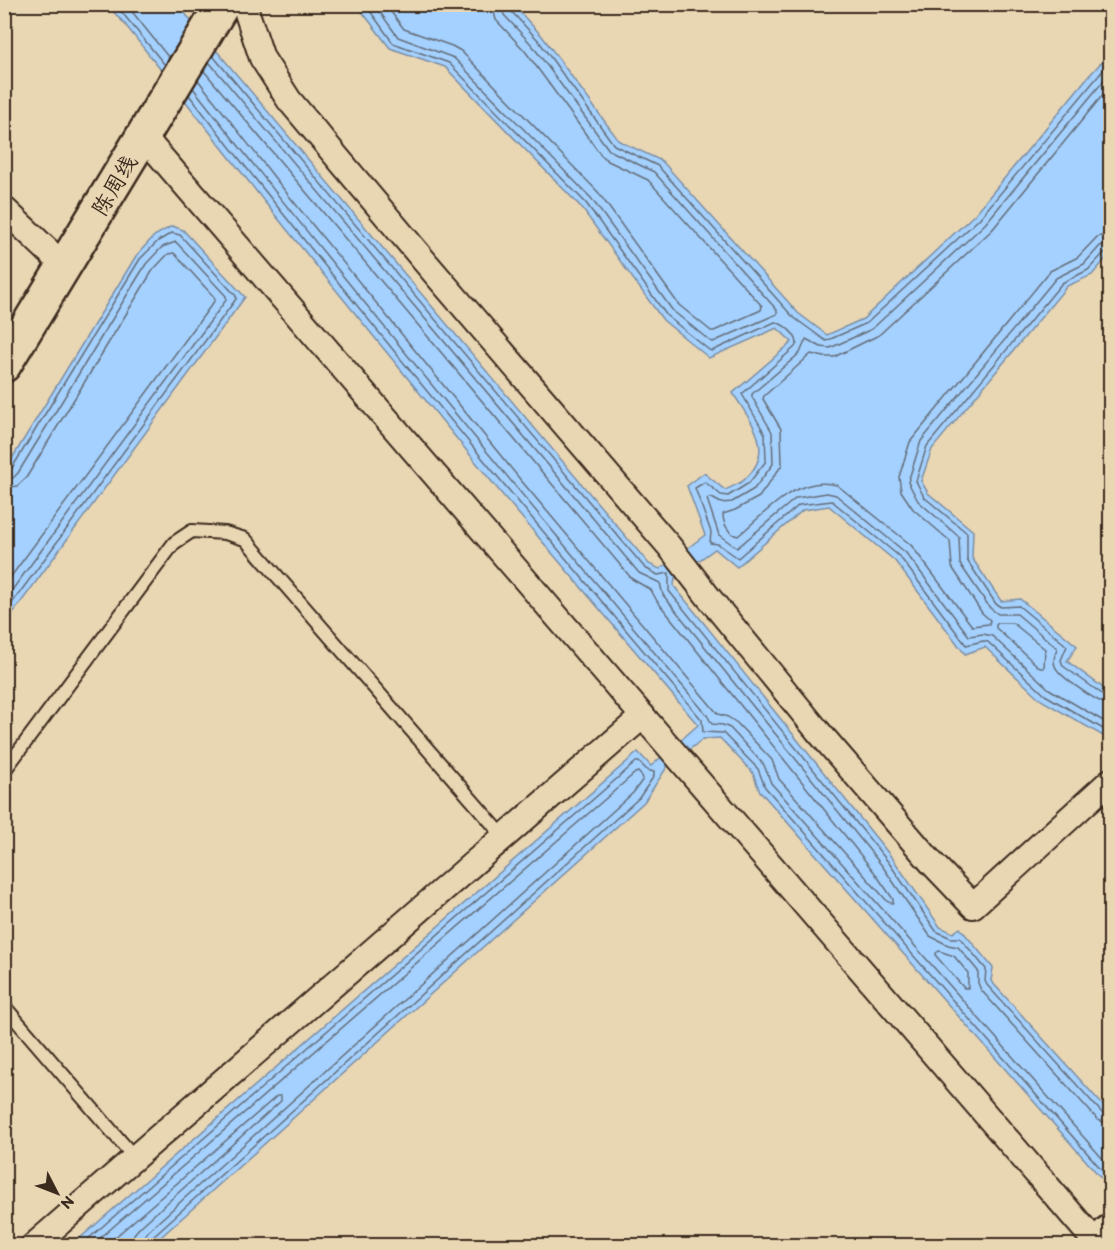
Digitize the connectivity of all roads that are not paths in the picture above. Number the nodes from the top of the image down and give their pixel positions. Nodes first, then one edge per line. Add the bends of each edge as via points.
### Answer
1 (244, 4) edge
2 (219, 12) edge
3 (143, 136) junction
4 (4, 209) edge
5 (64, 266) junction
6 (4, 365) edge
7 (643, 716) junction
8 (4, 771) edge
9 (1110, 782) edge
10 (504, 837) junction
11 (4, 1006) edge
12 (134, 1157) junction
13 (1101, 1241) edge
14 (33, 1245) edge

1 - 9 street via 262,58 289,100 669,546 818,730 973,906
2 - 3 main road, 陈周线
3 - 5 main road, 陈周线
3 - 7 street
4 - 5 street
5 - 6 main road, 陈周线
7 - 10 street
7 - 13 street
8 - 10 lane via 174,543 192,531 225,533 245,539
10 - 12 street
11 - 12 lane
12 - 14 street

